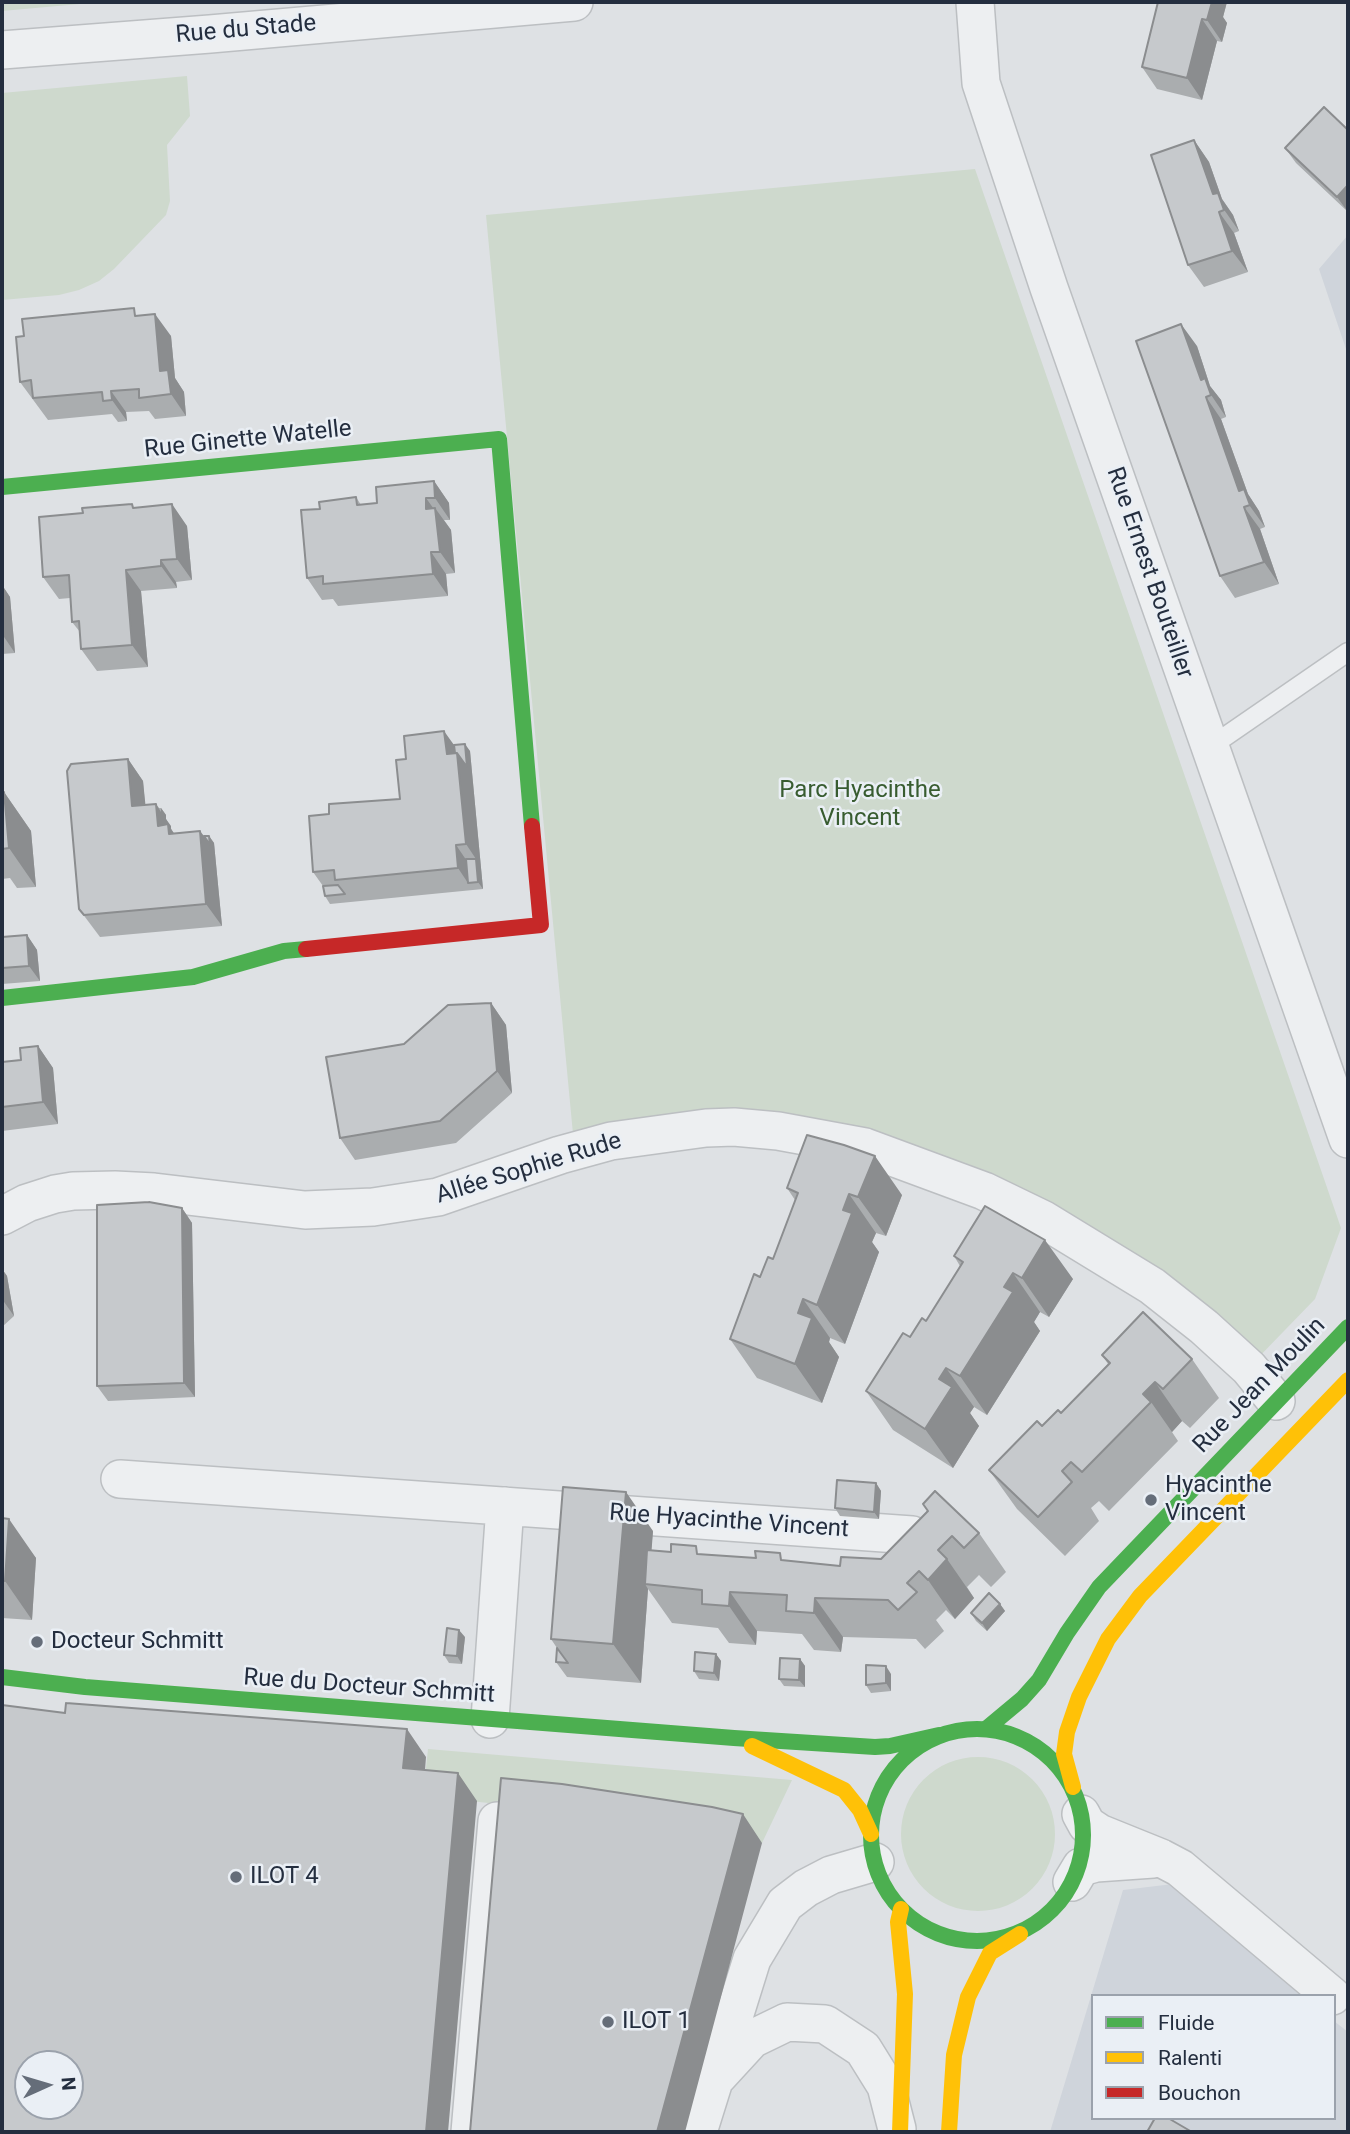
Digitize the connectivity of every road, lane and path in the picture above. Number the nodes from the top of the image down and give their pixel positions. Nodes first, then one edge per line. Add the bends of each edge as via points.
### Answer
1 (574, 2) edge
2 (975, 2) edge
3 (2, 50) edge
4 (2, 487) edge
5 (1348, 652) edge
6 (1210, 747) junction
7 (2, 998) edge
8 (1348, 1139) edge
9 (2, 1216) edge
10 (1348, 1327) edge
11 (1348, 1380) edge
12 (1276, 1401) junction
13 (120, 1479) dead end
14 (505, 1506) junction
15 (912, 1535) edge
16 (2, 1677) edge
17 (490, 1719) junction
18 (986, 1729) junction
19 (939, 1735) junction
20 (734, 1738) junction
21 (1078, 1803) junction
22 (497, 1821) edge
23 (873, 1848) junction
24 (1161, 1858) junction
25 (1072, 1882) junction
26 (901, 1909) junction
27 (1025, 1930) junction
28 (1329, 1994) edge
29 (713, 2082) junction
30 (470, 2132) edge
31 (698, 2132) edge
32 (899, 2132) edge
33 (949, 2132) edge

1 - 3 street, Rue du Stade
2 - 6 street, Rue Ernest Bouteiller via 981,83
4 - 7 street, Rue Ginette Watelle via 499,439 541,925 284,951 193,977
5 - 6 lane
6 - 8 street, Rue Ernest Bouteiller
9 - 12 street, Allée Sophie Rude via 55,1194 83,1191 154,1192 305,1210 373,1207 438,1197 611,1141 706,1128 779,1131 865,1147 984,1191 1044,1220 1152,1286 1249,1368
10 - 12 street, Rue Jean Moulin
11 - 21 street via 1140,1596 1108,1639 1079,1696 1067,1732 1064,1754
12 - 18 street, Rue Jean Moulin via 1099,1587 1039,1680
13 - 14 street, Rue Hyacinthe Vincent
14 - 15 street, Rue Hyacinthe Vincent
14 - 17 street
16 - 17 street, Rue du Docteur Schmitt
17 - 20 street, Rue du Docteur Schmitt
18 - 19 street
18 - 21 street via 1014,1735 1039,1748 1060,1768
19 - 20 street, Rue du Docteur Schmitt via 875,1746
19 - 23 street via 911,1751 890,1774 876,1802
20 - 23 street via 844,1790 860,1810
21 - 24 street via 1087,1825 1099,1833
21 - 25 street via 1083,1849
22 - 30 street
23 - 26 street via 885,1887
23 - 29 street via 785,1904 752,1959
24 - 25 street via 1081,1867
24 - 28 street via 1180,1868
25 - 27 street via 1052,1910
26 - 27 street via 928,1929 959,1940 993,1940
26 - 32 street via 898,1922 905,1994
27 - 33 street via 990,1953 968,1997 954,2055
29 - 31 street
29 - 32 street via 752,2039 787,2022 825,2024 863,2049 886,2085

